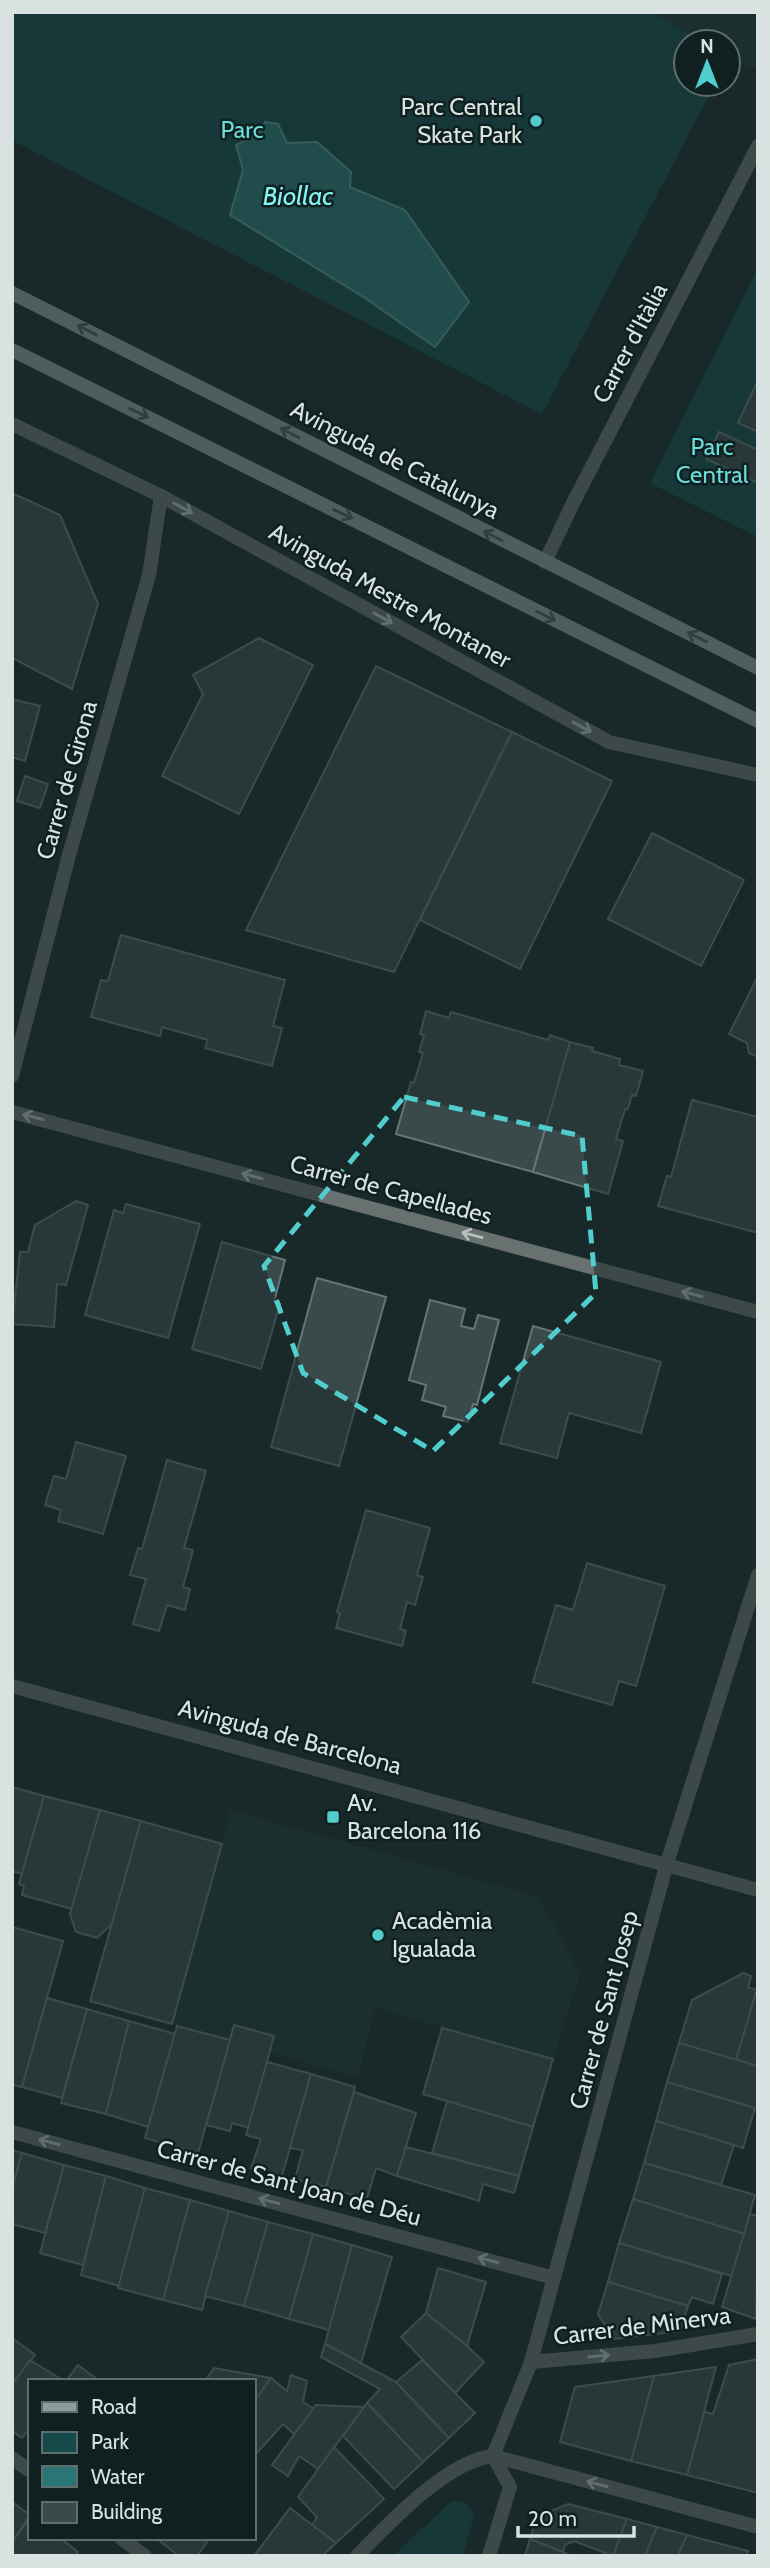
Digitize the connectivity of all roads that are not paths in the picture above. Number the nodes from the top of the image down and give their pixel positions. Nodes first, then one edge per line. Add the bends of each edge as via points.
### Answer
1 (758, 146) edge
2 (12, 292) edge
3 (12, 350) edge
4 (12, 424) edge
5 (161, 496) junction
6 (545, 562) junction
7 (758, 668) edge
8 (758, 721) edge
9 (758, 775) edge
10 (12, 1076) edge
11 (12, 1112) edge
12 (758, 1311) edge
13 (758, 1575) edge
14 (12, 1686) edge
15 (667, 1863) junction
16 (758, 1890) edge
17 (12, 2132) edge
18 (554, 2278) junction
19 (758, 2334) edge
20 (531, 2362) junction
21 (493, 2456) junction
22 (12, 2458) edge
23 (28, 2470) edge
24 (758, 2527) edge
25 (124, 2540) edge
26 (145, 2556) edge
27 (357, 2556) edge
28 (489, 2556) edge

1 - 6 street, Carrer d'Itàlia
6 -> 2 street, Avinguda de Catalunya
3 -> 8 street
4 - 5 street, Avinguda Mestre Montaner
5 -> 9 street, Avinguda Mestre Montaner via 609,742
5 - 10 street, Carrer de Girona via 149,575
7 -> 6 street, Avinguda de Catalunya
12 -> 11 street, Carrer de Capellades
13 - 15 street, Carrer de Sant Josep
14 - 15 street, Avinguda de Barcelona
15 - 16 street, Avinguda de Barcelona
15 - 18 street, Carrer de Sant Josep
18 -> 17 street, Carrer de Sant Joan de Déu
18 - 20 street, Carrer de Sant Josep
20 -> 19 street, Carrer de Minerva via 655,2351
20 - 21 street, Carrer de Sant Josep
24 -> 21 street
21 - 27 street via 478,2458 443,2477
21 - 28 street via 510,2487
22 - 23 street
25 - 26 street

